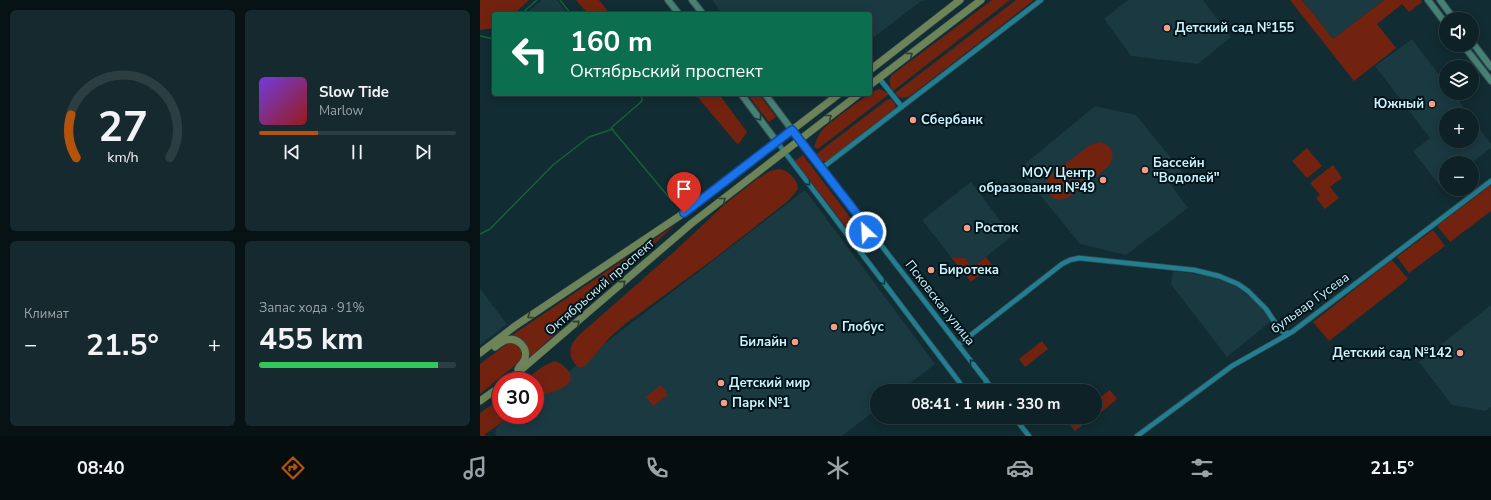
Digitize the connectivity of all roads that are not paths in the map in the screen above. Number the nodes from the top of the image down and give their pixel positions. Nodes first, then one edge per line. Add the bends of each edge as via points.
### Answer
1 (668, 0) edge
2 (692, 0) edge
3 (960, 0) edge
4 (981, 0) edge
5 (1041, 0) edge
6 (1428, 0) edge
7 (1440, 0) edge
8 (677, 12) edge
9 (701, 12) edge
10 (1449, 12) edge
11 (1439, 15) edge
12 (1479, 51) edge
13 (1468, 52) edge
14 (1491, 67) edge
15 (872, 68) edge
16 (879, 78) junction
17 (1491, 82) edge
18 (872, 83) edge
19 (742, 96) edge
20 (766, 96) edge
21 (836, 96) edge
22 (856, 96) edge
23 (902, 108) junction
24 (792, 130) junction
25 (800, 140) junction
26 (777, 142) junction
27 (785, 152) junction
28 (822, 168) junction
29 (1491, 181) edge
30 (864, 223) junction
31 (850, 238) junction
32 (877, 239) junction
33 (859, 250) junction
34 (1292, 332) junction
35 (958, 345) junction
36 (480, 353) edge
37 (480, 357) edge
38 (514, 372) edge
39 (518, 372) edge
40 (986, 380) junction
41 (961, 384) edge
42 (986, 384) edge
43 (989, 384) edge
44 (492, 392) edge
45 (480, 401) edge
46 (1020, 424) edge
47 (1029, 436) edge
48 (1137, 436) edge

1 - 8 main road
2 - 9 main road
3 - 15 main road
16 -> 4 main road
5 - 23 street
6 - 11 main road
7 - 10 main road
12 - 14 main road
13 - 17 main road
16 - 18 main road
16 - 23 street
19 -> 26 main road
20 - 24 main road, Псковская улица
21 - 24 main road, Октябрьский проспект
25 -> 22 main road, Октябрьский проспект
23 - 28 street
24 - 25 street, Псковская улица
24 - 26 main road, Октябрьский проспект
25 - 27 main road, Октябрьский проспект
25 - 28 street, Псковская улица
26 - 27 street
26 -> 36 main road, Октябрьский проспект via 684,213 515,326
27 -> 31 street
39 -> 27 main road, Октябрьский проспект via 692,224
28 - 30 street, Псковская улица
29 - 34 street, бульвар Гусева
30 - 31 street via 866,229 863,236 857,240
30 - 32 street, Псковская улица
31 - 33 street
32 - 33 street via 870,236 863,238 859,243
32 - 35 street, Псковская улица
33 -> 41 street
34 - 35 street via 1280,330 1254,296 1238,284 1220,276 1199,271 1077,258 1062,264
34 - 48 street, бульвар Гусева via 1232,366
40 -> 35 street, Псковская улица
37 - 38 main road via 506,340 514,340 525,349 525,359
40 - 42 street
40 - 43 street, Псковская улица
44 - 45 main road
46 - 47 street

